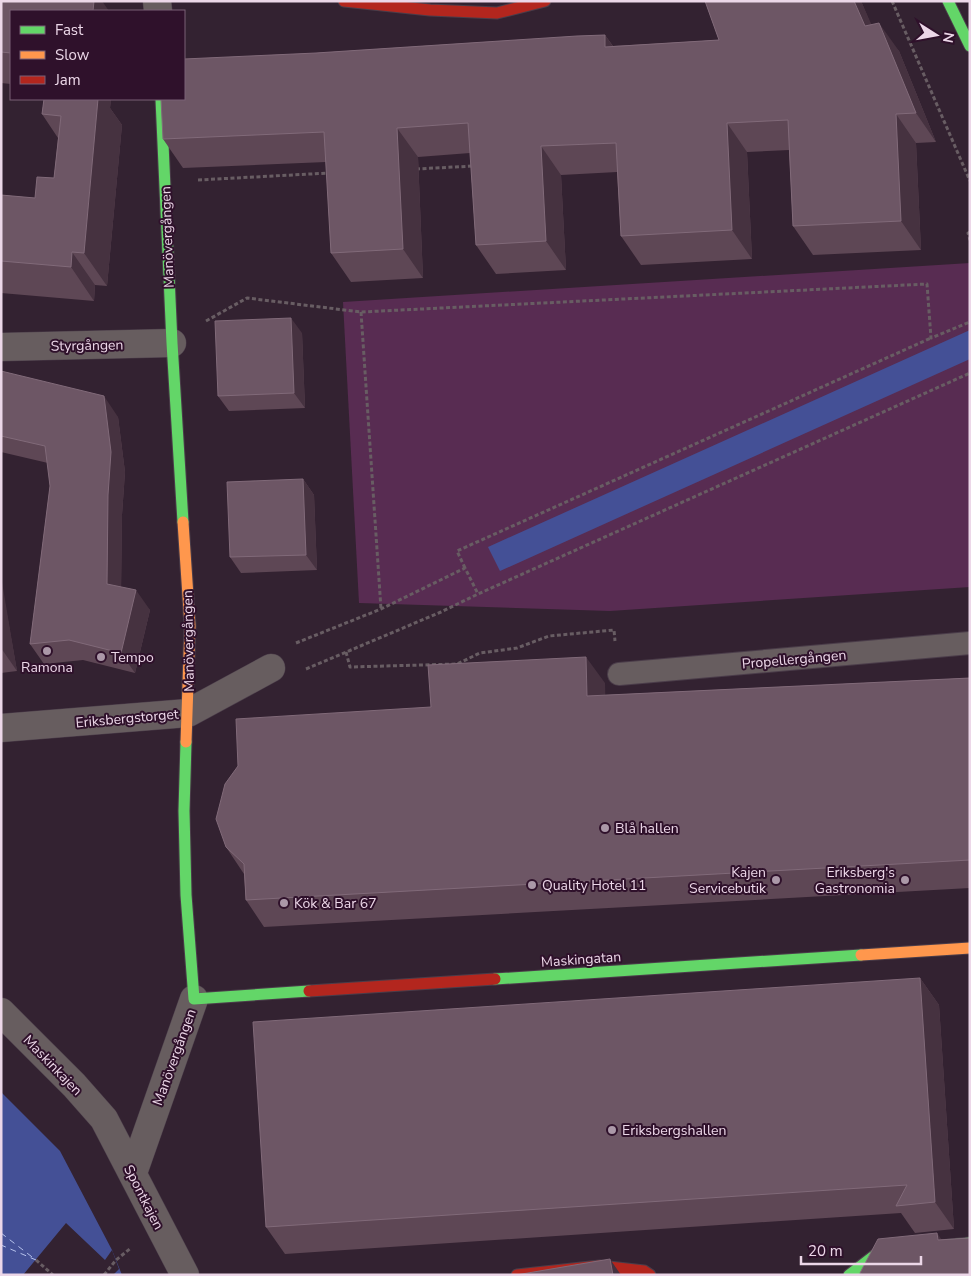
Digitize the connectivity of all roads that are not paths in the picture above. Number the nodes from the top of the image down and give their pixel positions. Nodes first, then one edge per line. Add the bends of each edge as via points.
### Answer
1 (344, 1) edge
2 (545, 1) edge
3 (948, 1) edge
4 (970, 46) edge
5 (161, 100) edge
6 (172, 343) junction
7 (1, 347) edge
8 (970, 644) edge
9 (271, 668) road end
10 (619, 674) road end
11 (188, 713) junction
12 (1, 728) edge
13 (970, 948) edge
14 (194, 999) junction
15 (1, 1012) edge
16 (104, 1119) joint
17 (132, 1173) junction
18 (970, 1243) edge
19 (185, 1275) edge
20 (516, 1275) edge
21 (650, 1275) edge
22 (849, 1275) edge

1 - 2 street via 497,13
3 - 4 street
5 - 6 street, Manövergången
6 - 7 street, Styrgången
6 - 11 street, Manövergången via 190,626
8 - 10 lane, Propellergången
9 - 11 street, Eriksbergstorget
11 - 12 street, Eriksbergstorget
11 - 14 street, Manövergången via 184,811
13 - 14 street, Maskingatan
14 - 17 street, Manövergången
15 - 16 street, Maskinkajen
16 - 17 street, Spontkajen
17 - 19 street, Spontkajen
18 - 22 street via 879,1252
20 - 21 street via 600,1266

